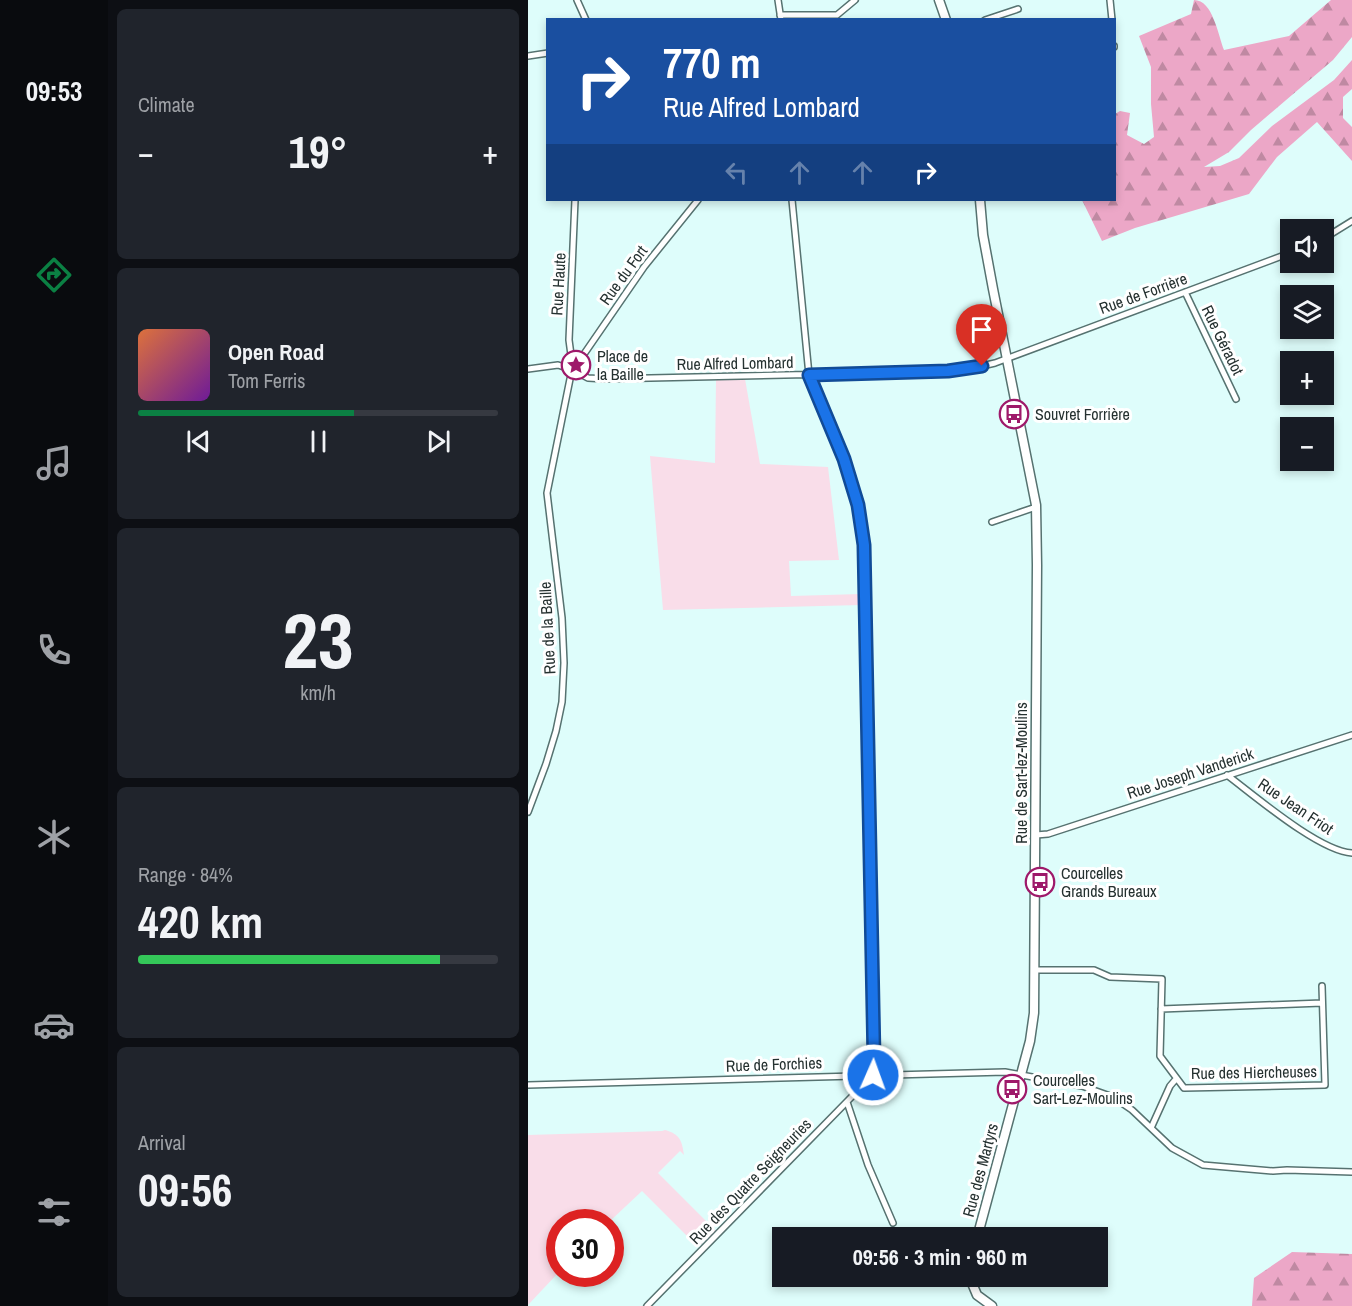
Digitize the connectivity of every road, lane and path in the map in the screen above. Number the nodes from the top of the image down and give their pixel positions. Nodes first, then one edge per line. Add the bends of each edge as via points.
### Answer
1 (577, 0) edge
2 (778, 0) edge
3 (855, 0) edge
4 (939, 0) edge
5 (1110, 0) edge
6 (1018, 9) dead end
7 (781, 17) edge
8 (585, 18) edge
9 (945, 18) edge
10 (991, 18) edge
11 (1112, 18) edge
12 (546, 53) edge
13 (528, 56) edge
14 (575, 201) edge
15 (697, 201) edge
16 (792, 201) edge
17 (980, 201) edge
18 (1352, 221) edge
19 (1334, 232) edge
20 (1280, 257) edge
21 (1185, 292) junction
22 (1006, 358) junction
23 (528, 369) edge
24 (573, 370) junction
25 (809, 375) junction
26 (1236, 399) dead end
27 (1036, 507) junction
28 (992, 522) dead end
29 (1352, 735) edge
30 (1227, 775) junction
31 (528, 812) edge
32 (1036, 835) junction
33 (1352, 853) edge
34 (1035, 970) junction
35 (1322, 986) dead end
36 (1322, 1003) junction
37 (1161, 1009) junction
38 (873, 1075) junction
39 (1020, 1075) junction
40 (1176, 1079) junction
41 (528, 1085) edge
42 (847, 1102) junction
43 (1151, 1128) junction
44 (1352, 1172) edge
45 (893, 1223) dead end
46 (980, 1227) edge
47 (972, 1287) edge
48 (647, 1306) edge
49 (992, 1306) edge

1 - 8 street
2 - 7 street
3 - 7 street via 837,15
4 - 9 main road
5 - 11 street
6 - 10 street
12 - 13 street
14 - 24 street, Rue Haute via 569,340
15 - 24 street, Rue du Fort via 644,267
16 - 25 street
17 - 22 main road, Rue de Sart-lez-Moulins
18 - 19 street
20 - 21 street, Rue de Forrière
21 - 22 street, Rue de Forrière
21 - 26 street, Rue Géradot
22 - 25 street, Rue Alfred Lombard via 948,371
22 - 27 main road, Rue de Sart-lez-Moulins
23 - 24 street, Rue Alfred Lombard via 558,365
24 - 25 street, Rue Alfred Lombard via 588,378 605,379
24 - 31 street, Rue de la Baille via 548,493 562,618 562,702 550,753
25 - 38 street via 844,459 858,505 864,545
27 - 28 street
27 - 32 main road, Rue de Sart-lez-Moulins
29 - 30 street, Rue Joseph Vanderick
30 - 32 street, Rue Joseph Vanderick
30 - 33 street, Rue Jean Friot via 1314,837
32 - 34 main road, Rue de Sart-lez-Moulins
34 - 37 street via 1094,970 1110,977 1162,979
34 - 39 main road, Rue de Sart-lez-Moulins via 1034,1013
35 - 36 street, Rue des Hiercheuses
36 - 37 street
36 - 40 street, Rue des Hiercheuses via 1325,1085 1184,1088
37 - 40 street via 1160,1056
38 - 39 street, Rue de Forchies
38 - 41 street, Rue de Forchies
38 - 42 street, Rue des Quatre Seigneuries
39 - 43 street, Rue de Forchies via 1100,1090 1125,1104
39 - 46 main road, Rue des Martyrs
40 - 43 street
42 - 45 street
42 - 48 street, Rue des Quatre Seigneuries
43 - 44 street, Rue de Forchies via 1178,1153 1203,1165
47 - 49 main road

